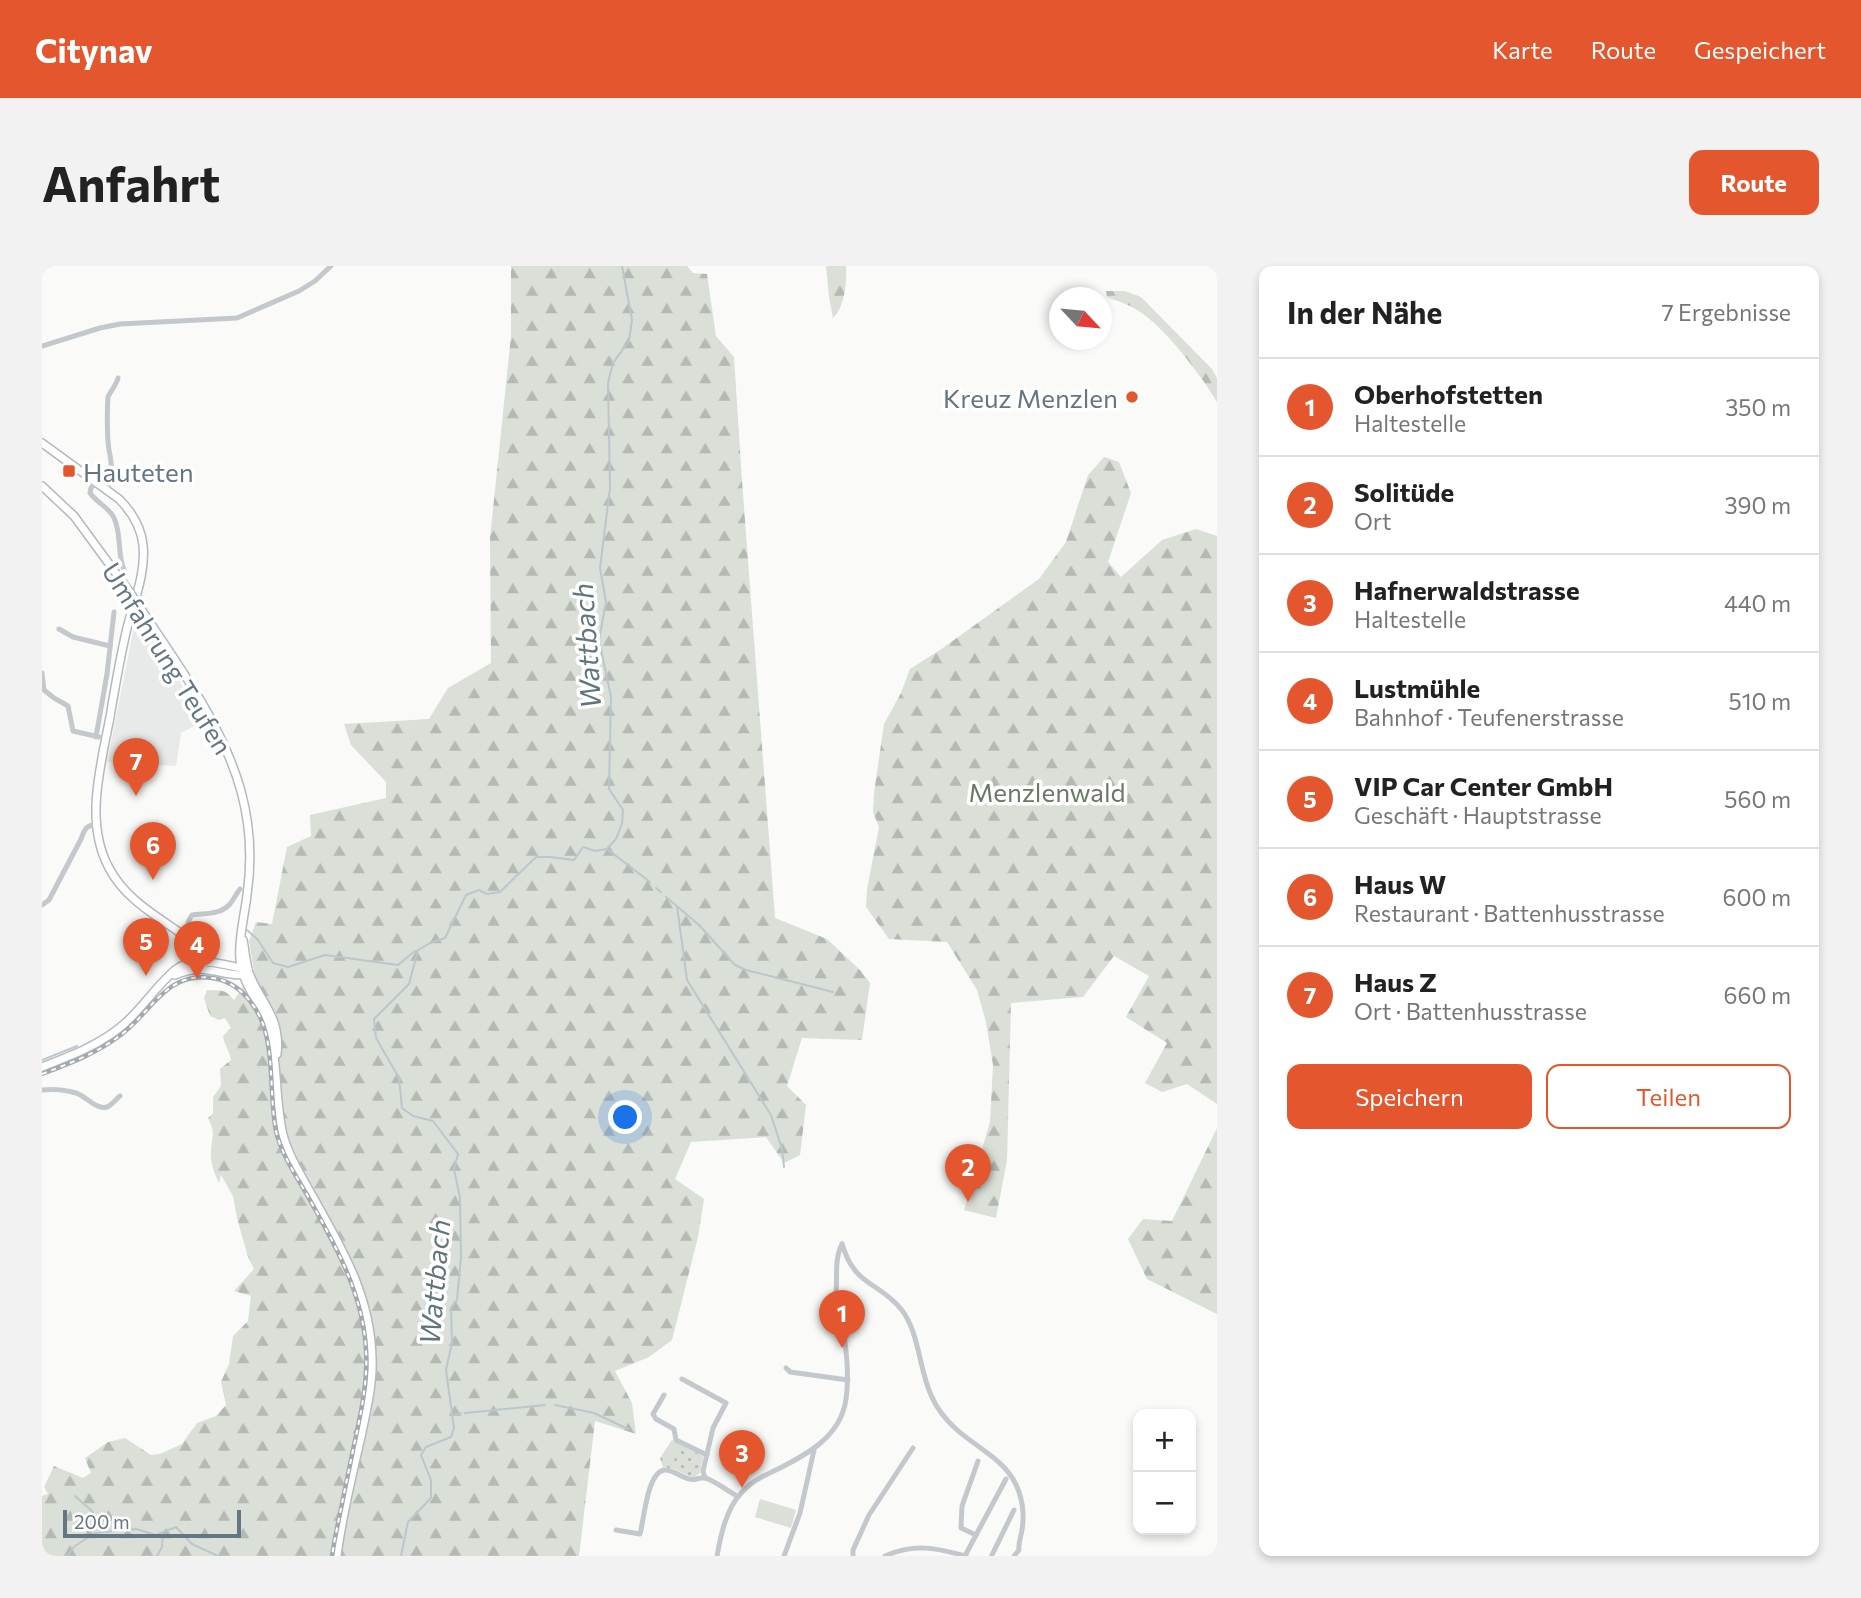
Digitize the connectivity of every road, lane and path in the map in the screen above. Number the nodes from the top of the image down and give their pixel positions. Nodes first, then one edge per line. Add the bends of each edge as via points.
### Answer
1 (331, 266) edge
2 (42, 346) edge
3 (118, 379) dead end
4 (42, 443) edge
5 (96, 481) junction
6 (42, 486) edge
7 (107, 489) junction
8 (124, 570) dead end
9 (114, 612) dead end
10 (59, 629) dead end
11 (110, 646) junction
12 (42, 673) edge
13 (96, 737) junction
14 (106, 738) junction
15 (96, 824) junction
16 (240, 890) dead end
17 (42, 905) edge
18 (183, 935) junction
19 (200, 965) junction
20 (244, 971) junction
21 (42, 1067) edge
22 (42, 1090) edge
23 (120, 1096) dead end
24 (786, 1368) dead end
25 (682, 1379) dead end
26 (848, 1380) junction
27 (664, 1395) dead end
28 (913, 1448) dead end
29 (814, 1450) junction
30 (707, 1455) junction
31 (978, 1461) dead end
32 (705, 1478) junction
33 (1006, 1479) dead end
34 (738, 1496) junction
35 (1014, 1510) dead end
36 (616, 1530) dead end
37 (976, 1535) junction
38 (943, 1553) edge
39 (337, 1556) edge
40 (717, 1556) edge
41 (784, 1556) edge
42 (853, 1556) edge
43 (885, 1556) edge
44 (966, 1556) edge
45 (992, 1556) edge
46 (1014, 1556) edge

1 - 2 street via 299,291 237,318 120,324
3 - 7 street via 108,397 112,471
4 - 5 main road
5 - 7 main road
5 - 8 street via 90,494 115,520
6 - 20 main road, Umfahrung Teufen, bridge via 74,516 129,591 225,746 246,813 250,848 242,936
7 - 14 main road via 136,521 143,563
9 - 11 street
10 - 11 street
11 - 13 street
12 - 13 street via 44,690 68,706 73,731
13 - 14 street
14 - 15 main road
15 - 17 street via 85,828 49,900
15 - 18 main road via 102,852 117,882
16 - 18 street via 224,909 192,915
18 - 19 main road via 202,951
19 - 20 main road
19 - 21 main road via 176,969 108,1037
20 - 39 main road, Umfahrung Teufen via 275,1025 281,1122 288,1150 352,1271 370,1332 369,1393
22 - 23 street via 78,1093 103,1107
24 - 26 street
25 - 30 street via 726,1403 713,1428
26 - 29 street via 841,1416
26 - 46 street via 841,1313 834,1305 842,1244 858,1276 906,1316 931,1396 945,1417 999,1462 1013,1480 1022,1514 1019,1550
27 - 30 street via 653,1414 656,1419 674,1429 676,1440
28 - 42 street via 869,1515
29 - 34 street via 759,1478
29 - 41 street via 800,1513
30 - 32 street
31 - 37 street via 962,1506 961,1528
32 - 34 street
32 - 36 street via 690,1480 673,1471 659,1472 647,1495 640,1534
33 - 37 street
34 - 40 street
35 - 45 street
37 - 44 street
38 - 43 street via 914,1547
38 - 44 street

